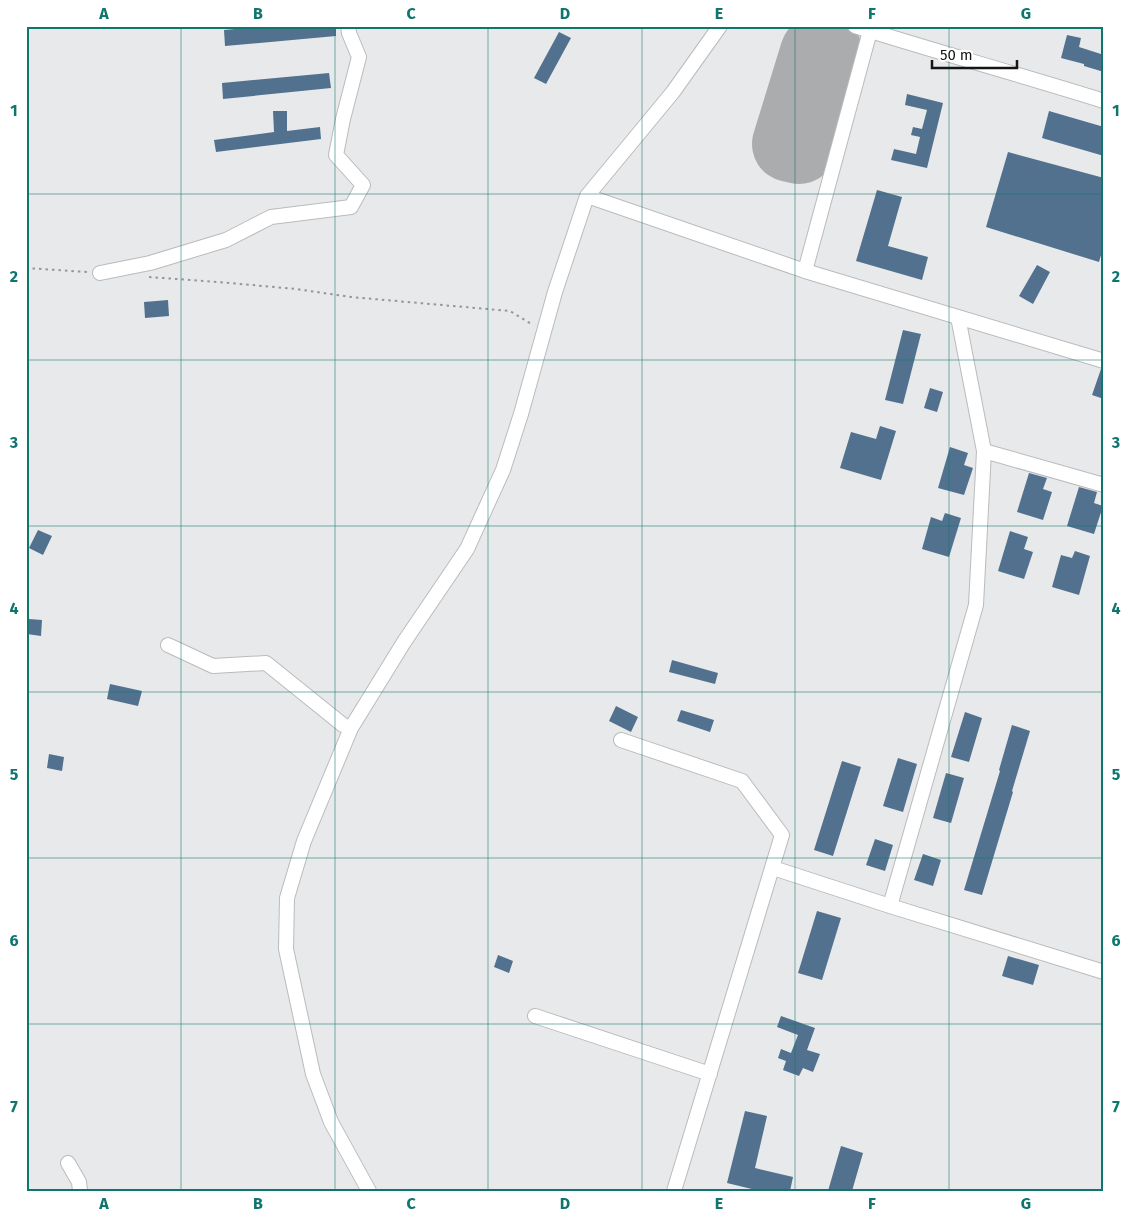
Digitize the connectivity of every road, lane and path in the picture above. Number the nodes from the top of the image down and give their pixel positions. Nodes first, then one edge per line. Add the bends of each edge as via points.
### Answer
1 (348, 26) edge
2 (720, 26) edge
3 (855, 26) edge
4 (870, 31) junction
5 (1104, 100) edge
6 (588, 196) junction
7 (26, 268) edge
8 (805, 271) junction
9 (100, 273) joint
10 (149, 277) dead end
11 (958, 317) junction
12 (544, 332) junction
13 (1104, 361) edge
14 (984, 451) junction
15 (1104, 485) edge
16 (168, 645) dead end
17 (351, 728) junction
18 (621, 740) dead end
19 (773, 868) junction
20 (890, 906) junction
21 (1104, 972) edge
22 (536, 1016) dead end
23 (710, 1074) junction
24 (68, 1163) dead end
25 (80, 1191) edge
26 (369, 1191) edge
27 (674, 1191) edge

1 - 9 street via 359,57 336,154 363,185 351,207 271,217 226,240 150,263
2 - 6 street via 673,92
3 - 4 street
4 - 5 street
4 - 8 street
6 - 8 street
6 - 12 street
7 - 9 path
8 - 11 street
10 - 12 path via 510,310
11 - 13 street
11 - 14 street
12 - 17 street via 503,470 467,550 404,642
14 - 15 street
14 - 20 street via 976,605
16 - 17 street via 212,666 266,663
17 - 26 street via 304,841 287,898 286,949 313,1074 331,1122
18 - 19 street via 742,781 782,834
19 - 20 street
19 - 23 street
20 - 21 street
22 - 23 street
23 - 27 street
24 - 25 street via 79,1182

